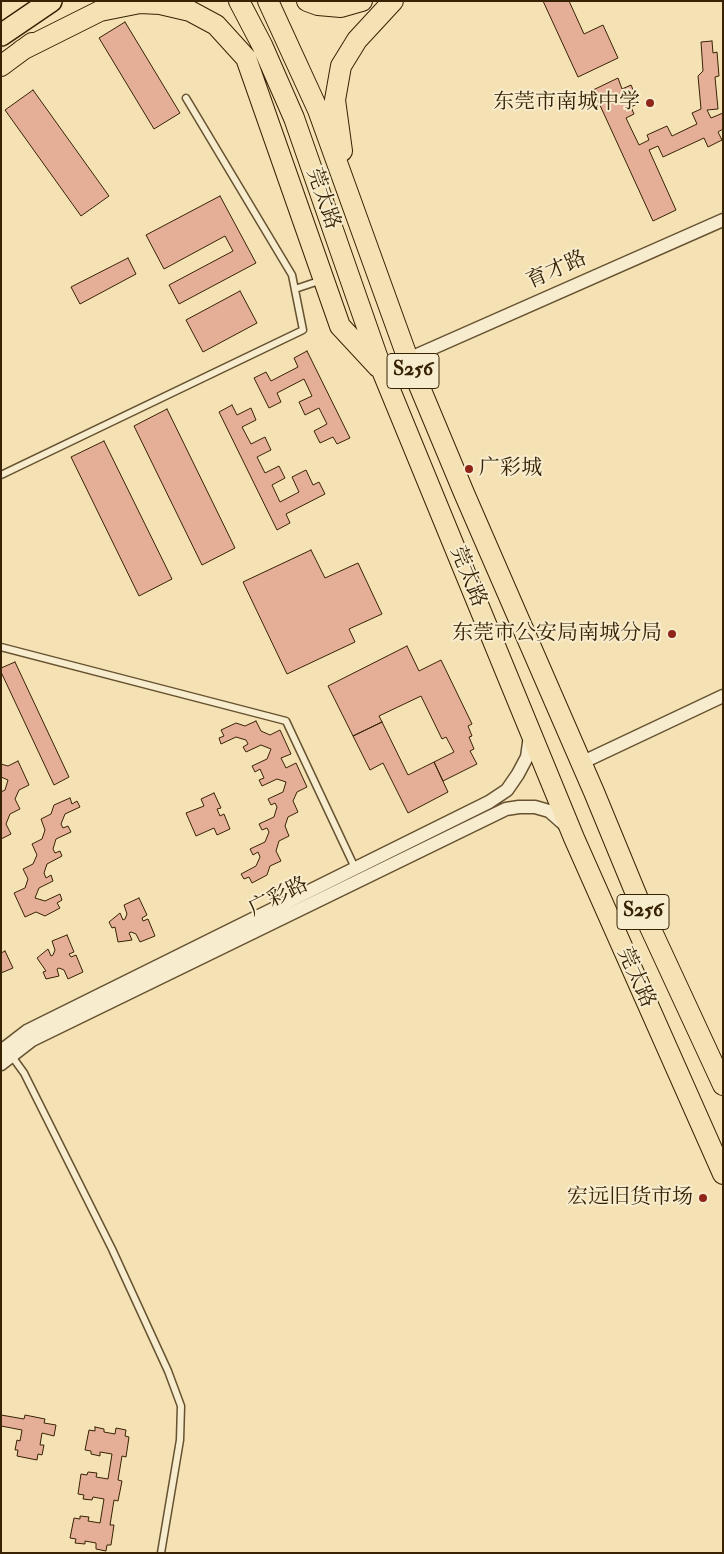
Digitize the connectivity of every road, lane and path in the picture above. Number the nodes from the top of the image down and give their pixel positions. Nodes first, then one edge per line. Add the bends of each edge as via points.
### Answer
1 (51, 1) edge
2 (92, 1) edge
3 (239, 1) edge
4 (268, 1) edge
5 (307, 1) edge
6 (362, 1) edge
7 (393, 1) edge
8 (1, 35) edge
9 (22, 50) junction
10 (1, 66) edge
11 (186, 98) dead end
12 (347, 185) junction
13 (723, 220) edge
14 (323, 280) junction
15 (295, 289) junction
16 (408, 359) junction
17 (383, 373) junction
18 (1, 474) edge
19 (1, 647) edge
20 (723, 696) edge
21 (530, 728) junction
22 (581, 763) junction
23 (574, 838) junction
24 (355, 868) junction
25 (361, 880) junction
26 (6, 1052) edge
27 (1, 1064) edge
28 (723, 1085) edge
29 (723, 1174) edge
30 (161, 1553) edge

1 - 8 highway
2 - 9 main road
3 - 17 main road, 莞太路 / S256 via 294,118
4 - 12 main road, 莞太路 / S256 via 318,110
5 - 6 main road via 341,7
7 - 12 main road via 357,40 341,66 335,100
9 - 10 main road
9 - 14 main road via 100,11 140,3 190,11 216,25 246,58
11 - 15 lane via 292,274
12 - 16 main road, 莞太路 / S256
13 - 16 street, 育才路
14 - 15 lane
14 - 17 main road via 340,326
15 - 18 lane via 303,330
16 - 22 main road, 莞太路 / S256
17 - 21 main road, 莞太路 / S256
19 - 24 lane via 286,721
20 - 22 street
21 - 23 main road, 莞太路 / S256
21 - 24 street, 广彩路 via 527,758 508,790
22 - 28 main road, 莞太路 / S256 via 648,923
23 - 25 street, 广彩路 via 562,821 549,811 519,806 506,809
23 - 29 main road, 莞太路 / S256
24 - 25 lane
24 - 26 street, 广彩路 via 27,1031
25 - 26 street, 广彩路
26 - 27 street, 广彩路
26 - 30 lane via 24,1073 112,1249 181,1406 180,1440

